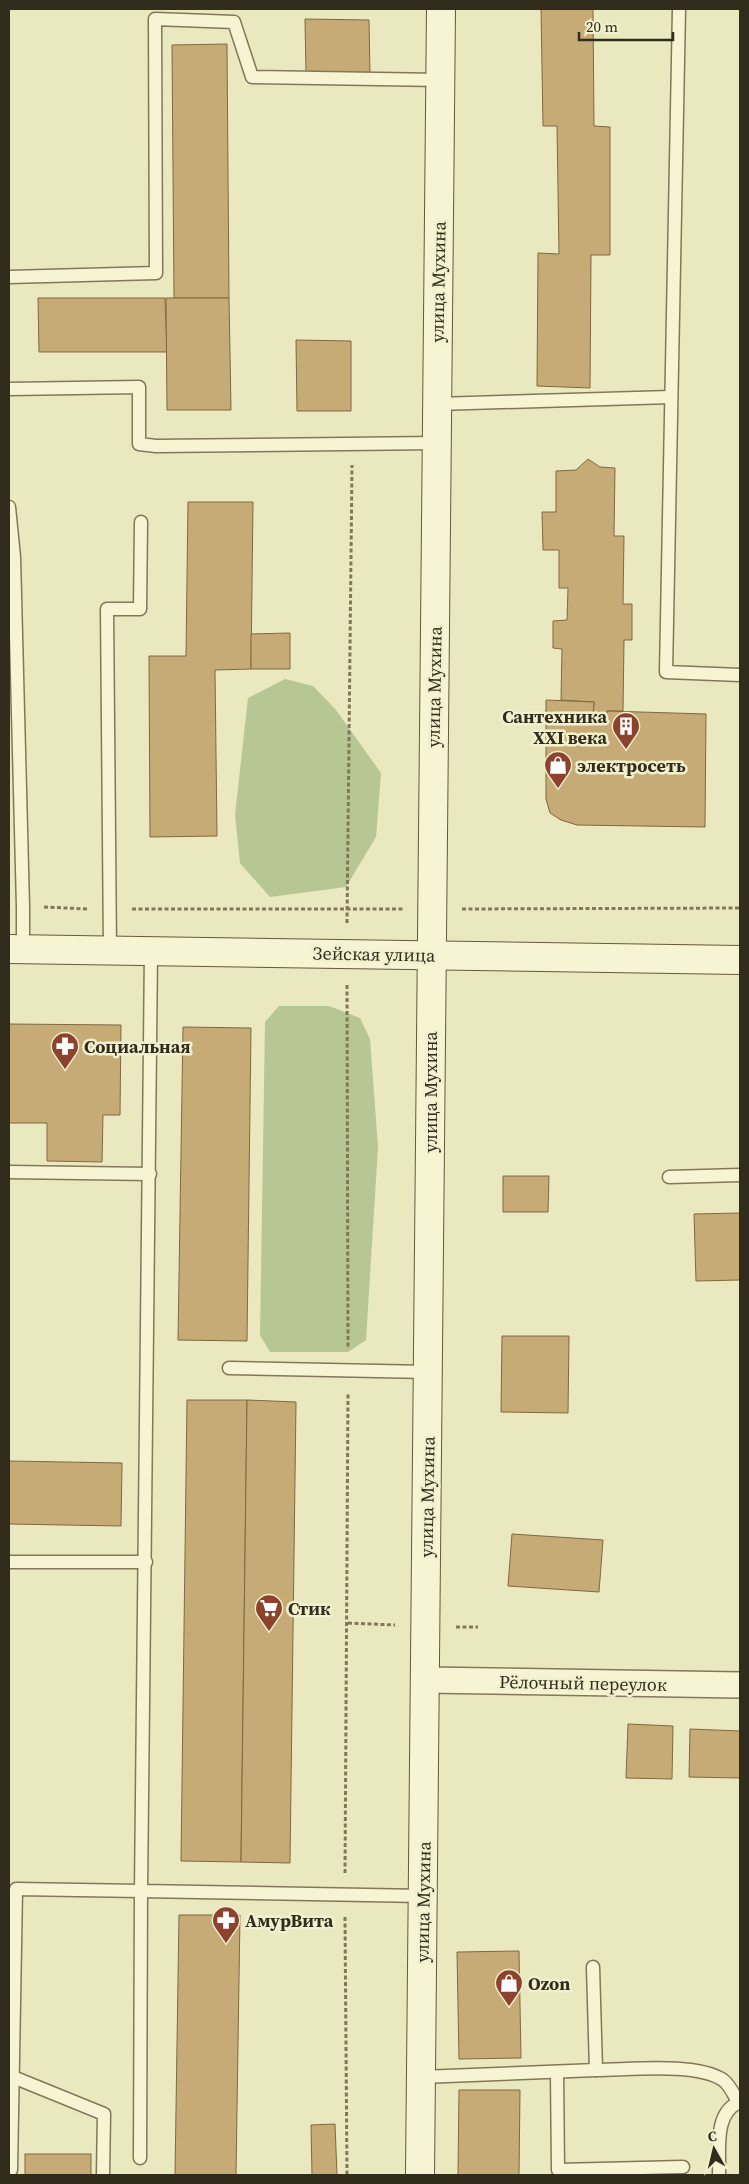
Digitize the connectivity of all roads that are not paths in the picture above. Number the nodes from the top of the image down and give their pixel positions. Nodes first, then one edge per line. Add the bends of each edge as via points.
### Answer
1 (441, 9) edge
2 (679, 9) edge
3 (440, 80) junction
4 (9, 277) edge
5 (9, 389) edge
6 (672, 397) junction
7 (437, 404) junction
8 (436, 443) junction
9 (9, 507) edge
10 (141, 522) dead end
11 (740, 675) edge
12 (16, 949) edge
13 (110, 950) junction
14 (152, 951) junction
15 (431, 955) junction
16 (740, 960) edge
17 (9, 1172) edge
18 (150, 1174) junction
19 (740, 1175) edge
20 (669, 1177) dead end
21 (229, 1368) dead end
22 (428, 1372) junction
23 (9, 1562) edge
24 (146, 1562) junction
25 (425, 1680) junction
26 (740, 1685) edge
27 (141, 1891) junction
28 (423, 1896) junction
29 (594, 1967) dead end
30 (596, 2070) junction
31 (557, 2072) junction
32 (12, 2077) junction
33 (421, 2077) junction
34 (739, 2102) edge
35 (140, 2158) dead end
36 (683, 2167) dead end
37 (11, 2170) dead end
38 (103, 2175) edge
39 (420, 2175) edge
40 (719, 2175) edge

1 - 3 main road, улица Мухина
2 - 6 lane
3 - 4 lane via 252,77 234,22 155,19 156,273
3 - 7 main road, улица Мухина
5 - 8 lane via 139,387 139,444
6 - 7 lane
6 - 11 lane via 666,672
7 - 8 main road, улица Мухина
8 - 15 main road, улица Мухина
9 - 12 lane via 14,557 24,907
10 - 13 lane via 140,609 108,609
12 - 13 main road, Зейская улица
13 - 14 main road, Зейская улица
14 - 15 main road, Зейская улица
14 - 18 lane
15 - 16 main road, Зейская улица
15 - 22 main road, улица Мухина
17 - 18 lane
18 - 24 lane
19 - 20 lane
21 - 22 lane
22 - 25 main road, улица Мухина
23 - 24 lane
24 - 27 lane
25 - 26 street, Рёлочный переулок
25 - 28 main road, улица Мухина
27 - 28 lane
27 - 32 lane via 16,1889
27 - 35 lane
28 - 33 main road, улица Мухина
29 - 30 lane
30 - 31 lane
30 - 34 lane via 708,2073 724,2080
31 - 33 lane
31 - 36 lane via 558,2170
32 - 37 lane
32 - 38 lane via 104,2114
33 - 39 main road, улица Мухина
34 - 40 lane via 722,2119

